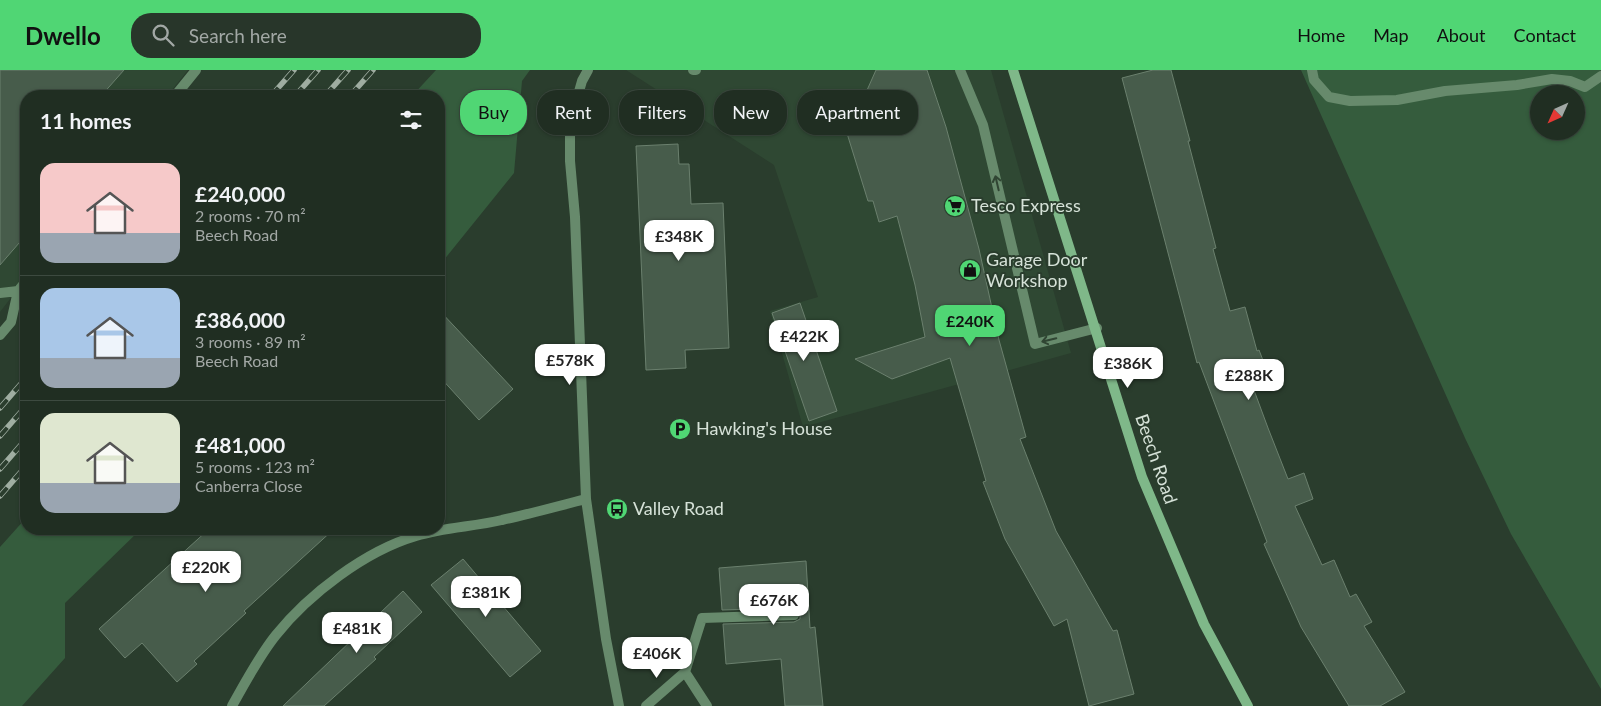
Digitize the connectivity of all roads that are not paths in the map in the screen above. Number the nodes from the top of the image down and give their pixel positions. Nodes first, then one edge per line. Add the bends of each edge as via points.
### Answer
1 (196, 70) edge
2 (588, 70) edge
3 (960, 70) edge
4 (1013, 70) edge
5 (1312, 70) edge
6 (1601, 76) edge
7 (180, 90) edge
8 (20, 288) edge
9 (18, 291) junction
10 (0, 294) edge
11 (1097, 328) junction
12 (0, 335) edge
13 (586, 499) junction
14 (445, 528) edge
15 (418, 535) edge
16 (794, 615) dead end
17 (685, 672) junction
18 (232, 706) edge
19 (619, 706) edge
20 (646, 706) edge
21 (708, 706) edge
22 (1248, 706) edge

1 - 7 street
2 - 13 street via 570,123
11 -> 3 street via 1035,344 983,124
4 - 11 street, Beech Road
5 - 6 street via 1314,80 1329,96 1350,101 1397,100 1552,79 1585,87
8 - 9 street
9 - 10 street
9 - 12 street via 11,322
11 - 22 street, Beech Road via 1142,477 1204,624
13 - 14 street via 500,521
13 - 19 street
15 - 18 street via 381,550 336,579 298,611 275,636
16 - 17 street via 702,618
17 - 20 street
17 - 21 street

